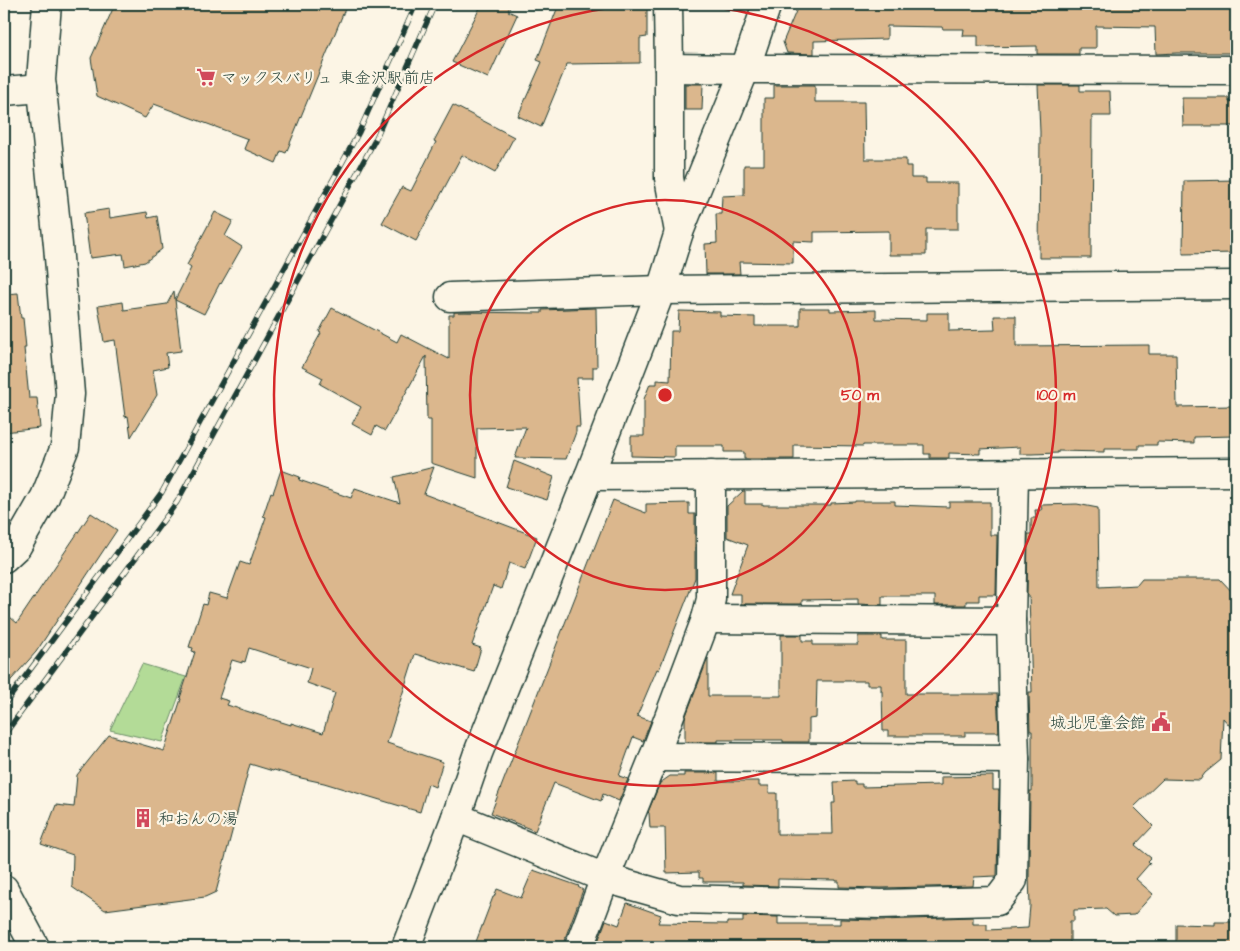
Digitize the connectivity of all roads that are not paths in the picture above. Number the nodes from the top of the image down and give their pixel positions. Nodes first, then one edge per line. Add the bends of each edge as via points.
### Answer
1 (47, 4) edge
2 (668, 4) edge
3 (768, 4) edge
4 (670, 68) junction
5 (745, 69) junction
6 (1236, 70) edge
7 (42, 88) junction
8 (4, 91) edge
9 (679, 232) junction
10 (1236, 285) edge
11 (661, 290) junction
12 (450, 297) dead end
13 (1236, 472) edge
14 (1014, 474) junction
15 (711, 475) junction
16 (589, 476) junction
17 (4, 558) edge
18 (706, 619) junction
19 (1011, 621) junction
20 (654, 757) junction
21 (1015, 759) junction
22 (456, 817) junction
23 (605, 878) junction
24 (4, 889) edge
25 (35, 947) edge
26 (406, 947) edge
27 (579, 947) edge

1 - 7 street
2 - 4 street
3 - 5 street
4 - 5 street
4 - 9 street via 669,178
5 - 6 street
5 - 9 street
7 - 8 street
7 - 17 street via 70,394 65,447 52,480 17,546
9 - 11 street
10 - 11 street
11 - 12 street
11 - 16 street
13 - 14 street
14 - 15 street
14 - 19 street
15 - 16 street
15 - 18 street via 711,599
16 - 22 street via 478,753
18 - 19 street
18 - 20 street
19 - 21 street
20 - 21 street
20 - 23 street
21 - 23 street via 1013,880 997,901 881,904 679,899
22 - 23 street
22 - 26 street
23 - 27 street
24 - 25 street

